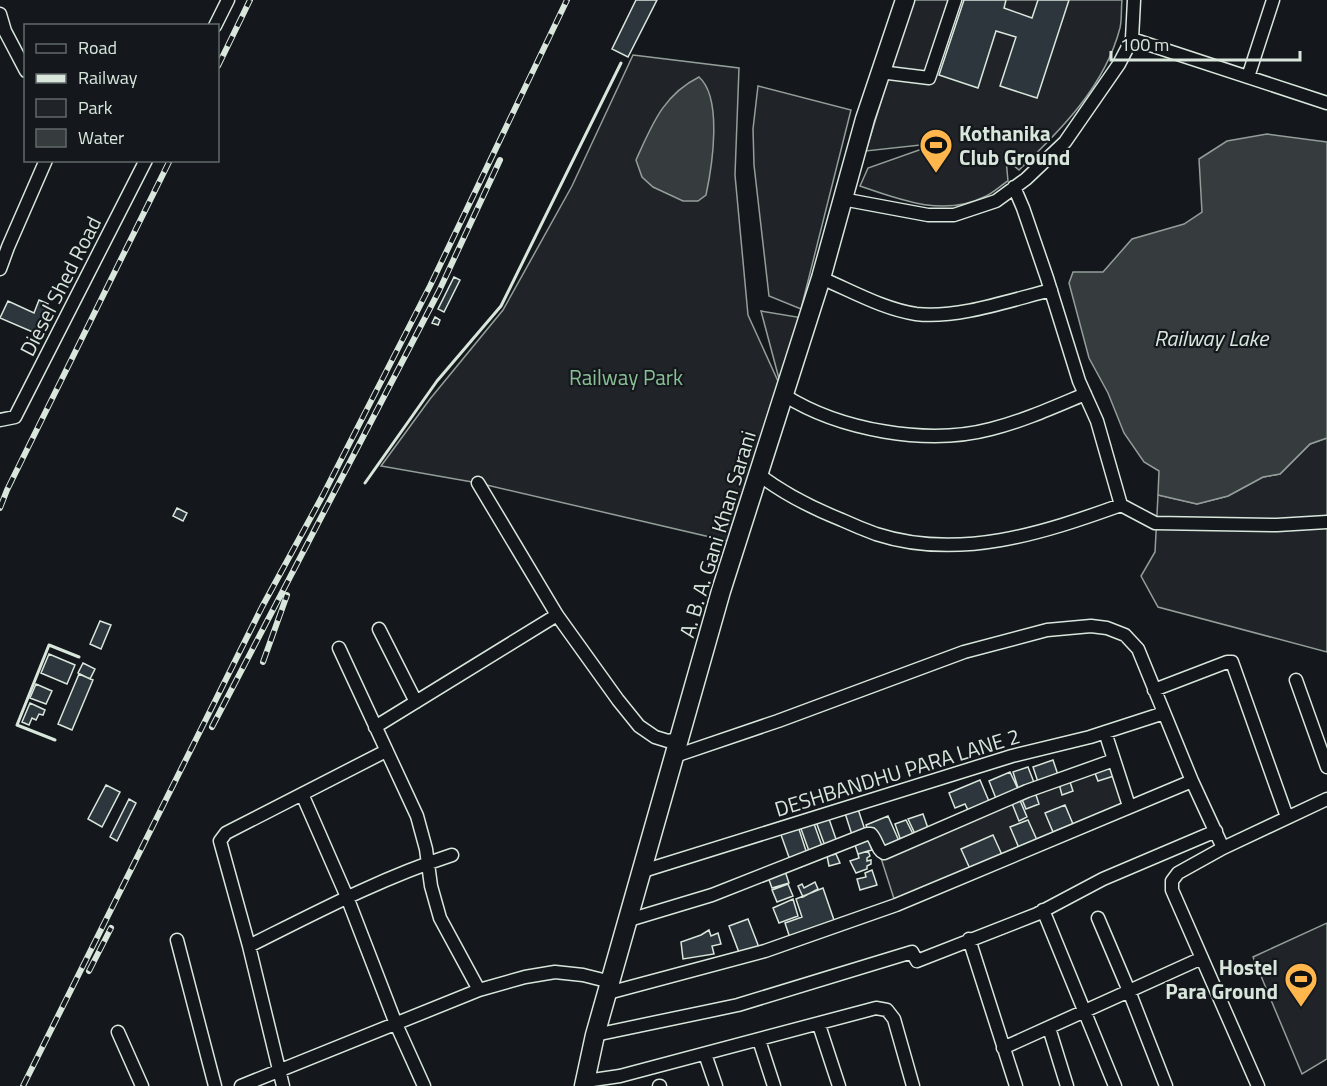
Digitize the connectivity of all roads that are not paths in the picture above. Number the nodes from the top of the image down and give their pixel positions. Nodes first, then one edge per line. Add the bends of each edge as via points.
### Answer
1 (228, 0) edge
2 (905, 0) edge
3 (955, 0) edge
4 (1134, 0) edge
5 (1273, 0) edge
6 (0, 14) edge
7 (216, 24) edge
8 (1132, 39) junction
9 (24, 67) edge
10 (880, 72) junction
11 (1248, 77) junction
12 (1327, 103) edge
13 (45, 162) edge
14 (145, 162) edge
15 (1014, 187) junction
16 (842, 199) junction
17 (4, 246) edge
18 (0, 269) edge
19 (821, 278) junction
20 (1051, 290) junction
21 (1085, 394) junction
22 (784, 395) junction
23 (1, 420) edge
24 (758, 474) junction
25 (478, 483) dead end
26 (1121, 505) junction
27 (1327, 522) edge
28 (557, 615) junction
29 (379, 629) dead end
30 (339, 648) dead end
31 (1296, 680) dead end
32 (1154, 690) junction
33 (417, 702) junction
34 (1164, 713) junction
35 (375, 727) junction
36 (1105, 732) junction
37 (677, 747) junction
38 (386, 751) junction
39 (1114, 760) junction
40 (1327, 766) edge
41 (1192, 781) junction
42 (302, 794) junction
43 (1327, 799) edge
44 (1129, 806) junction
45 (1287, 818) junction
46 (1216, 831) junction
47 (1224, 848) junction
48 (452, 855) dead end
49 (426, 863) junction
50 (643, 871) junction
51 (347, 897) junction
52 (1043, 910) junction
53 (1098, 918) dead end
54 (629, 920) junction
55 (969, 939) junction
56 (177, 940) dead end
57 (249, 946) junction
58 (1202, 958) junction
59 (609, 987) junction
60 (479, 990) junction
61 (1129, 991) junction
62 (1085, 1011) junction
63 (396, 1024) junction
64 (819, 1025) junction
65 (1049, 1028) junction
66 (118, 1032) dead end
67 (596, 1035) junction
68 (759, 1040) junction
69 (1003, 1048) junction
70 (705, 1054) junction
71 (279, 1070) junction
72 (585, 1083) edge
73 (142, 1086) edge
74 (215, 1086) edge
75 (241, 1086) edge
76 (283, 1086) edge
77 (424, 1086) edge
78 (716, 1086) edge
79 (774, 1086) edge
80 (839, 1086) edge
81 (913, 1086) edge
82 (1016, 1086) edge
83 (1067, 1086) edge
84 (1115, 1086) edge
85 (1166, 1086) edge
86 (1258, 1086) edge

1 - 7 street
2 - 10 main road, A. B. A. Gani Khan Sarani
3 - 10 street via 929,78
4 - 8 street
5 - 11 street
6 - 9 street
8 - 11 street
8 - 15 street via 1065,142
10 - 16 main road, A. B. A. Gani Khan Sarani
11 - 12 street
13 - 17 street
14 - 23 street, Diesel Shed Road via 15,417
15 - 16 street via 996,201 954,215
15 - 20 street
16 - 19 main road, A. B. A. Gani Khan Sarani
17 - 18 street
19 - 20 street via 886,307 916,314 968,311
19 - 22 main road, A. B. A. Gani Khan Sarani
20 - 21 street
21 - 22 street via 990,430 931,435 897,434 844,422
21 - 26 street
22 - 24 main road, A. B. A. Gani Khan Sarani
24 - 26 street via 811,507 877,534 924,544 964,546 996,541 1068,524
24 - 37 main road, A. B. A. Gani Khan Sarani
25 - 28 street
26 - 27 street via 1155,523
28 - 33 street
28 - 37 street via 639,726
29 - 33 street
30 - 35 street
31 - 40 street
32 - 34 street
32 - 37 street via 1138,649 1125,635 1091,626 1047,630 964,652 778,721
32 - 45 street via 1232,662
33 - 35 street
34 - 36 street, DESHBANDHU PARA LANE 2
34 - 41 street
35 - 38 street
36 - 39 street
36 - 50 street, DESHBANDHU PARA LANE 2 via 1012,756
37 - 50 main road, A. B. A. Gani Khan Sarani
38 - 42 street
38 - 49 street via 417,816
39 - 44 street
39 - 54 street via 1027,791 884,853 875,838 867,834 712,895
41 - 44 street
41 - 46 street
42 - 51 street
42 - 57 street via 221,837
43 - 45 street
44 - 59 street via 896,905 765,951
45 - 47 street
46 - 47 street
46 - 52 street via 1103,879
47 - 58 street via 1178,873 1172,881 1172,890
48 - 49 street
49 - 51 street
49 - 60 street via 440,918
50 - 54 main road, A. B. A. Gani Khan Sarani
51 - 57 street
51 - 63 street
52 - 55 street
52 - 62 street
53 - 61 street
54 - 59 main road, A. B. A. Gani Khan Sarani
55 - 67 street via 917,961 912,952 738,1005
55 - 69 street
56 - 74 street
57 - 71 street
58 - 61 street
58 - 86 street
59 - 60 street via 583,975 555,972
59 - 67 main road, A. B. A. Gani Khan Sarani
60 - 63 street
61 - 62 street
61 - 85 street
62 - 65 street
62 - 84 street
63 - 71 street
63 - 77 street
64 - 68 street
64 - 80 street
64 - 81 street via 876,1008 887,1010 894,1019
65 - 69 street
65 - 83 street
66 - 73 street
67 - 72 main road, A. B. A. Gani Khan Sarani
68 - 70 street
68 - 79 street
69 - 82 street
70 - 72 street
70 - 78 street
71 - 75 street
71 - 76 street

